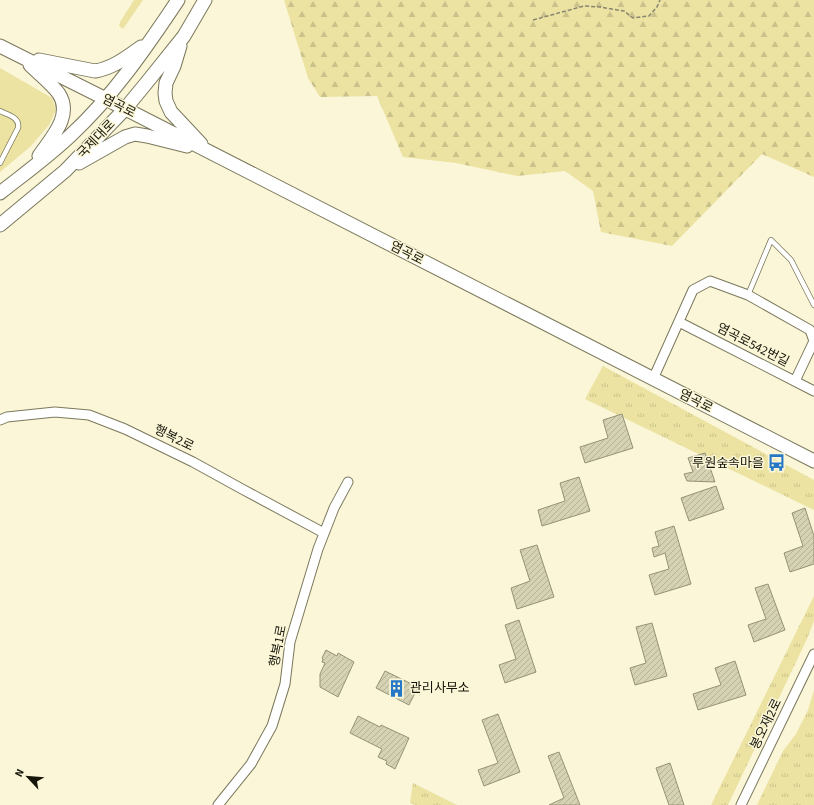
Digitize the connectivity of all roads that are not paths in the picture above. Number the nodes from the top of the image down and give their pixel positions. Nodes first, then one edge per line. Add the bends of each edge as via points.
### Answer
1 (178, 0) edge
2 (205, 0) edge
3 (184, 36) junction
4 (151, 40) junction
5 (0, 46) edge
6 (22, 57) junction
7 (106, 99) junction
8 (125, 109) junction
9 (0, 111) edge
10 (208, 151) junction
11 (0, 163) edge
12 (33, 166) junction
13 (65, 171) junction
14 (0, 193) edge
15 (0, 225) edge
16 (748, 296) junction
17 (814, 305) edge
18 (679, 322) junction
19 (653, 379) junction
20 (795, 381) junction
21 (814, 391) edge
22 (0, 420) edge
23 (814, 461) edge
24 (348, 482) dead end
25 (324, 533) junction
26 (814, 654) edge
27 (218, 805) edge
28 (741, 805) edge

1 - 4 main road, 국제대로
2 - 3 main road, 국제대로
3 - 8 main road, 국제대로
3 - 10 main road via 166,83 166,101 171,112
4 - 6 main road via 104,70 95,71
4 - 7 main road, 국제대로
5 - 6 main road, 염곡로
6 - 7 main road, 염곡로
6 - 12 main road via 54,88 64,110 60,126
7 - 8 main road, 염곡로
7 - 12 main road, 국제대로 via 70,136
8 - 10 main road, 염곡로
8 - 13 main road, 국제대로
9 - 11 lane via 17,119 19,124
10 - 13 main road via 135,134 125,137
10 - 19 main road, 염곡로
12 - 14 main road, 국제대로
13 - 15 main road, 국제대로
16 - 17 lane via 771,240 791,260
16 - 18 street via 710,281 693,290
16 - 20 street via 810,330 814,341
18 - 19 street
18 - 20 street, 염곡로542번길
19 - 23 main road, 염곡로
20 - 21 street, 염곡로542번길
22 - 25 street, 행복2로 via 55,412 89,415 125,429 193,462
24 - 25 street, 행복1로
25 - 27 street, 행복1로 via 290,642 285,684 272,726 251,764
26 - 28 street, 봉오재2로

